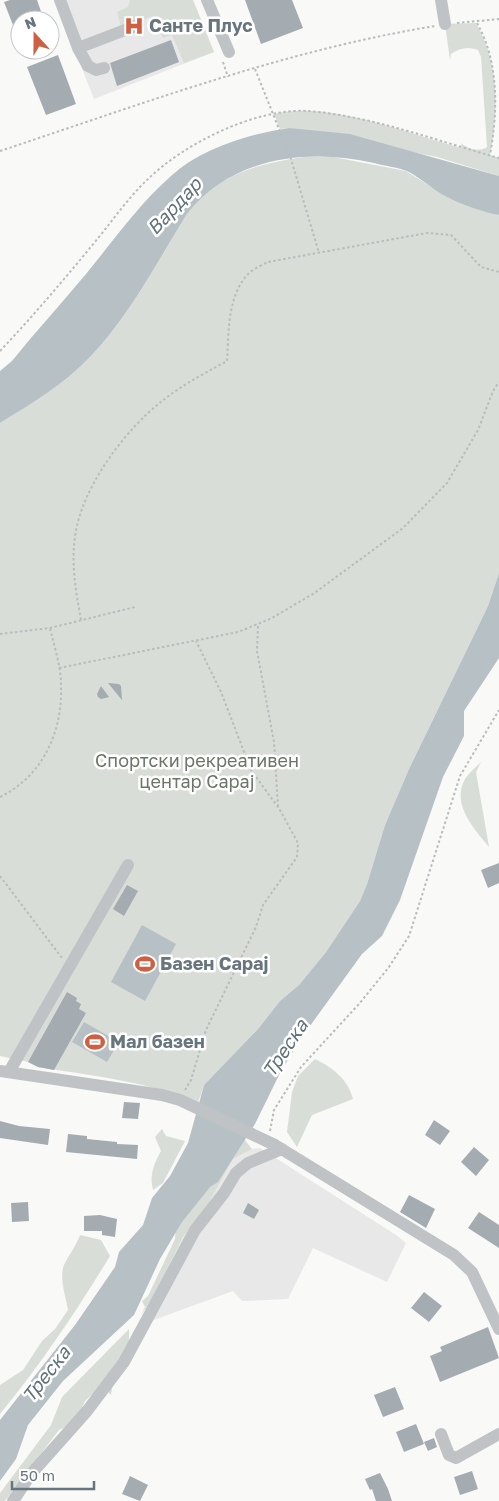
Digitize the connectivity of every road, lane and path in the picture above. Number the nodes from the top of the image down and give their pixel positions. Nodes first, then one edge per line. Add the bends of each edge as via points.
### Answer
1 (60, 0) edge
2 (207, 0) edge
3 (440, 0) edge
4 (499, 19) edge
5 (476, 23) junction
6 (444, 24) junction
7 (138, 25) dead end
8 (78, 48) junction
9 (225, 53) joint
10 (104, 68) dead end
11 (254, 69) junction
12 (228, 77) junction
13 (498, 88) edge
14 (274, 114) junction
15 (0, 152) edge
16 (490, 156) junction
17 (499, 158) edge
18 (319, 253) junction
19 (499, 272) edge
20 (0, 351) edge
21 (499, 382) edge
22 (135, 607) dead end
23 (81, 620) junction
24 (258, 625) junction
25 (50, 628) junction
26 (0, 634) edge
27 (196, 641) junction
28 (59, 668) junction
29 (499, 710) edge
30 (0, 797) edge
31 (278, 807) junction
32 (128, 865) dead end
33 (0, 876) edge
34 (69, 968) junction
35 (5, 1071) edge
36 (180, 1100) junction
37 (274, 1145) junction
38 (499, 1329) edge
39 (441, 1434) dead end
40 (499, 1434) edge
41 (13, 1501) edge

1 - 8 street
2 - 9 street
3 - 6 street
4 - 5 path
5 - 6 path
5 - 13 path via 493,52
6 - 11 path
7 - 8 street
8 - 10 street via 88,66 96,70
9 - 12 path
11 - 12 path
11 - 14 path
12 - 15 path
13 - 16 path
14 - 16 path via 306,111 348,116
14 - 18 path
14 - 20 path via 238,123 198,142 148,178
16 - 17 path
18 - 19 path via 427,233 451,235 481,267
18 - 23 path via 268,262 249,272 237,289 231,309 227,361 162,401 141,420 101,470 75,534 74,572
21 - 24 path via 462,461 424,509 313,594
22 - 23 path
23 - 25 path
24 - 27 path
24 - 31 path via 257,651 273,735
25 - 26 path
25 - 28 path
27 - 28 path
27 - 31 path via 251,770
28 - 30 path via 58,725 51,747 26,778
29 - 37 path via 460,776 409,936 365,996 301,1067 271,1119
31 - 36 path via 295,832 297,858 263,905 256,927 206,1030 191,1080
32 - 34 street
33 - 34 path
34 - 35 street
35 - 36 street
36 - 37 street
37 - 38 street via 435,1242 464,1263 479,1284
37 - 41 street via 236,1173 224,1194 195,1230 124,1362 87,1411 31,1474
39 - 40 street via 449,1455 456,1458

